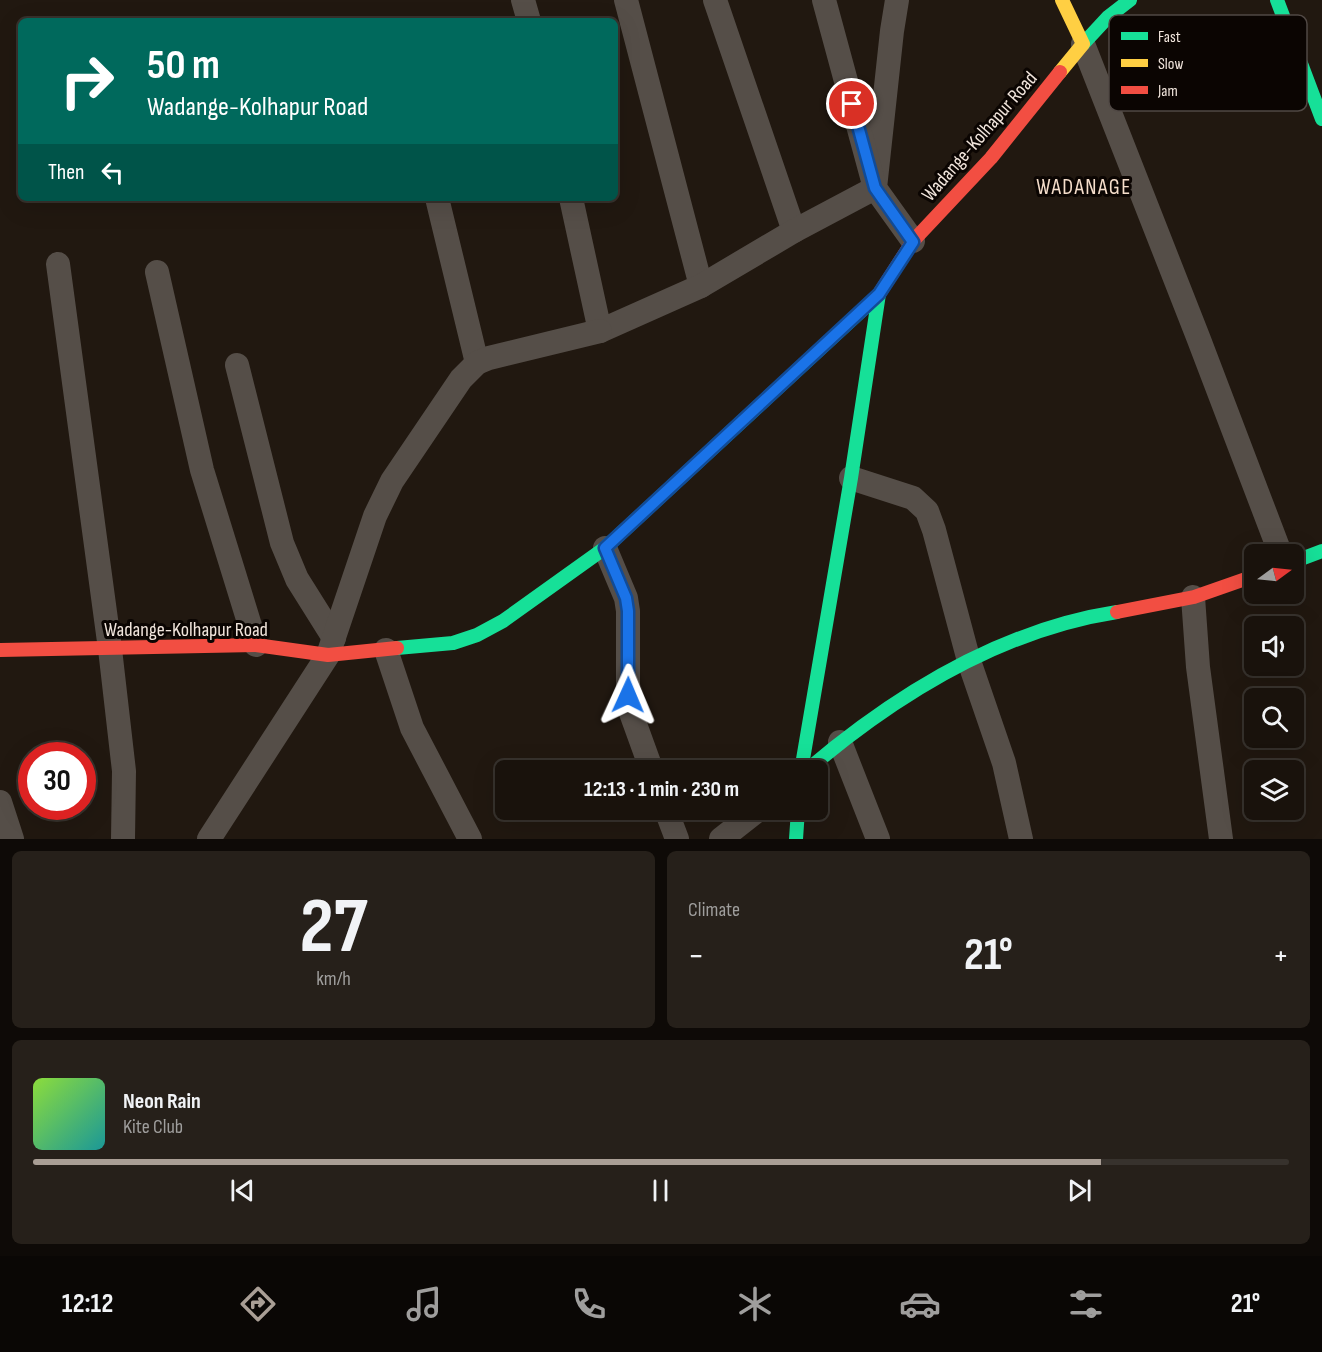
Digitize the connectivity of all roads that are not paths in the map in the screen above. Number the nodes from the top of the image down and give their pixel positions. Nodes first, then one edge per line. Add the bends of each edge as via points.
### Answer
1 (523, 0) edge
2 (626, 0) edge
3 (715, 0) edge
4 (824, 0) edge
5 (897, 0) edge
6 (1062, 0) edge
7 (1130, 0) edge
8 (1276, 0) edge
9 (1111, 15) edge
10 (1282, 15) edge
11 (1109, 16) edge
12 (528, 18) edge
13 (1083, 44) junction
14 (1307, 80) edge
15 (1109, 110) edge
16 (1109, 111) edge
17 (1322, 119) edge
18 (875, 188) junction
19 (438, 201) edge
20 (572, 201) edge
21 (794, 231) junction
22 (913, 242) junction
23 (58, 264) dead end
24 (158, 272) dead end
25 (701, 286) junction
26 (879, 294) junction
27 (600, 331) junction
28 (477, 363) junction
29 (237, 365) dead end
30 (852, 478) junction
31 (1277, 544) edge
32 (605, 548) junction
33 (1322, 550) edge
34 (1304, 557) edge
35 (1244, 579) edge
36 (1193, 597) junction
37 (256, 645) junction
38 (331, 646) junction
39 (110, 649) junction
40 (0, 650) edge
41 (386, 650) junction
42 (969, 661) junction
43 (840, 742) junction
44 (648, 760) edge
45 (802, 760) edge
46 (819, 760) edge
47 (0, 802) edge
48 (670, 820) edge
49 (745, 820) edge
50 (797, 820) edge
51 (12, 839) edge
52 (123, 839) edge
53 (209, 839) edge
54 (470, 839) edge
55 (677, 839) edge
56 (721, 839) edge
57 (796, 839) edge
58 (878, 839) edge
59 (1021, 839) edge
60 (1221, 839) edge

1 - 12 street
2 - 25 street
3 - 21 street
4 - 18 street
5 - 18 street
6 - 13 main road
7 - 9 main road, Wadange-Kolhapur Road
8 - 10 main road
11 - 13 main road, Wadange-Kolhapur Road
13 - 15 street
13 - 22 main road, Wadange-Kolhapur Road via 991,158
14 - 17 main road
16 - 31 street
18 - 21 street
18 - 22 street
19 - 28 street
20 - 27 street
21 - 25 street
22 - 26 main road, Wadange-Kolhapur Road
23 - 39 street
24 - 37 street via 202,470
25 - 27 street
26 - 30 main road
26 - 32 main road, Wadange-Kolhapur Road
27 - 28 street
28 - 38 street via 461,379 392,481 375,516
29 - 38 street via 282,543
30 - 42 street via 913,498 927,511
30 - 45 main road
32 - 41 main road, Wadange-Kolhapur Road via 503,621 477,635 453,643
32 - 44 street via 626,598 628,695
33 - 34 main road
35 - 36 main road
36 - 42 main road via 1047,627
36 - 60 street
37 - 38 main road, Wadange-Kolhapur Road
37 - 39 main road, Wadange-Kolhapur Road
38 - 41 main road, Wadange-Kolhapur Road
38 - 53 street
39 - 40 main road, Wadange-Kolhapur Road
39 - 52 street via 124,771
41 - 54 street via 412,728
42 - 43 main road
42 - 59 street via 1004,763
43 - 46 main road
43 - 58 street
47 - 51 street
48 - 55 street
49 - 56 street
50 - 57 main road

